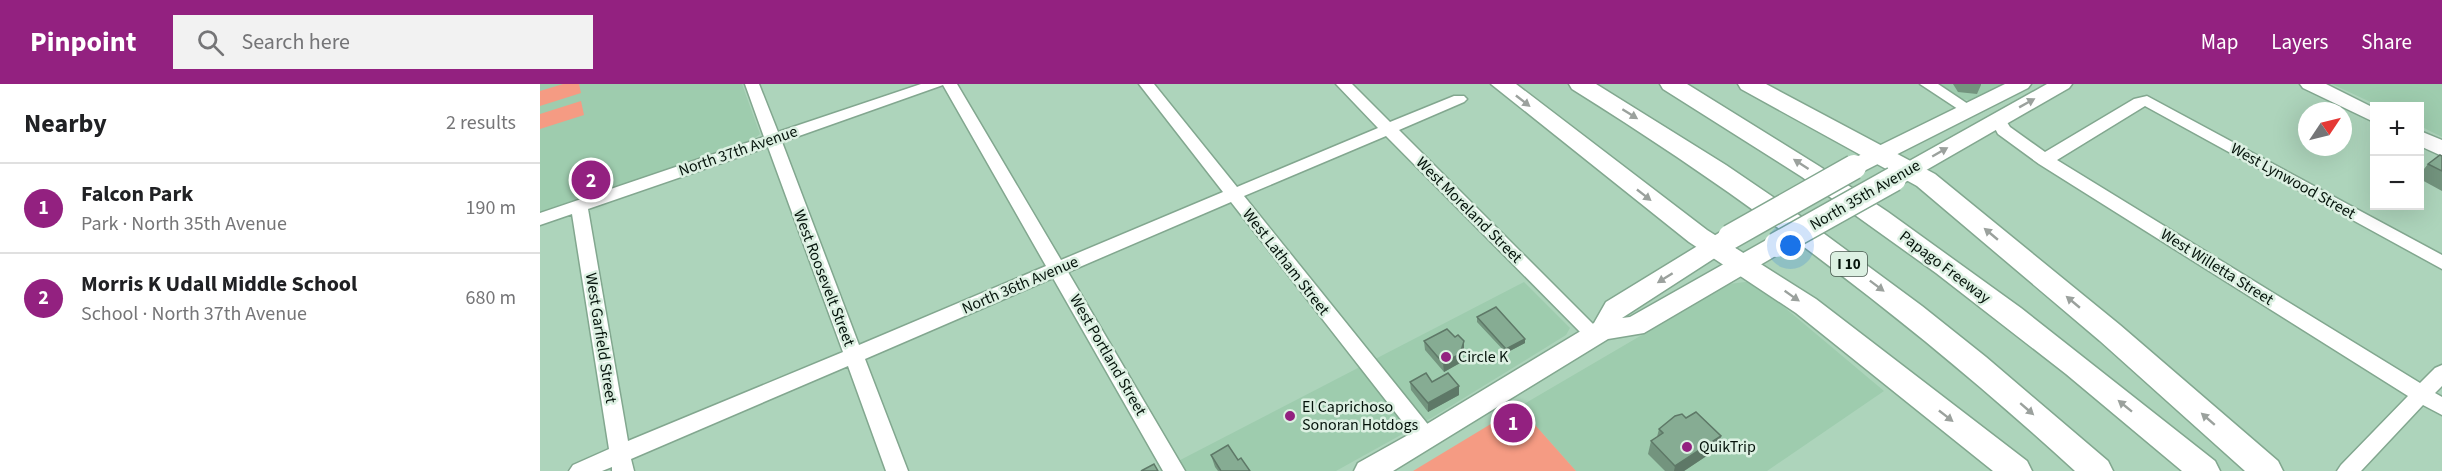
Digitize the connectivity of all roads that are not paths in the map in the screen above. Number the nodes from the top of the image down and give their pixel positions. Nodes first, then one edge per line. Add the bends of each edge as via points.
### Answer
1 (752, 84) edge
2 (936, 84) edge
3 (950, 84) edge
4 (1146, 84) edge
5 (1343, 84) edge
6 (1502, 84) edge
7 (1580, 84) edge
8 (1671, 84) edge
9 (1749, 84) edge
10 (1927, 84) edge
11 (2021, 84) edge
12 (2061, 84) edge
13 (2310, 84) edge
14 (1459, 99) dead end
15 (1969, 110) junction
16 (2370, 114) edge
17 (1998, 119) junction
18 (1388, 129) junction
19 (772, 140) junction
20 (2424, 140) edge
21 (2442, 149) edge
22 (1873, 156) junction
23 (2045, 160) junction
24 (1901, 174) junction
25 (1233, 195) junction
26 (579, 205) junction
27 (540, 219) edge
28 (1722, 242) junction
29 (1750, 260) junction
30 (2442, 263) edge
31 (1057, 269) junction
32 (1599, 333) junction
33 (854, 356) junction
34 (2442, 373) edge
35 (2421, 395) junction
36 (2442, 407) edge
37 (1427, 438) junction
38 (622, 463) edge
39 (580, 471) edge
40 (897, 471) edge
41 (1174, 471) edge
42 (1368, 471) edge
43 (2016, 471) edge
44 (2097, 471) edge
45 (2204, 471) edge
46 (2267, 471) edge
47 (2348, 471) edge

1 - 19 street, West Roosevelt Street
2 - 19 street, North 37th Avenue
3 - 31 street, West Portland Street
4 - 25 street, West Latham Street
5 - 18 street, West Moreland Street
6 -> 28 highway
7 -> 44 highway, I 10 via 1670,139 1836,255 1976,365
45 -> 8 highway, Papago Freeway via 1912,241 1805,167
9 - 22 highway
10 - 15 street
11 - 15 main road, North 35th Avenue
17 -> 12 main road, North 35th Avenue
13 - 16 main road
14 - 18 street, North 36th Avenue
15 - 22 main road, North 35th Avenue
17 - 23 street, West Willetta Street via 2004,130
24 -> 17 main road, North 35th Avenue
18 - 25 street, North 36th Avenue
18 - 32 street, West Moreland Street
19 - 26 street, North 37th Avenue
19 - 33 street, West Roosevelt Street
20 - 21 main road
22 - 24 highway
22 - 28 main road, North 35th Avenue, bridge
23 - 30 street, West Lynwood Street via 2144,101
23 - 35 street, West Willetta Street
24 - 29 main road, North 35th Avenue, bridge
46 -> 24 highway via 2110,333 1926,180
25 - 31 street, North 36th Avenue
25 - 37 street, West Latham Street
26 - 27 street, North 37th Avenue
26 - 38 street, West Garfield Street
28 - 29 highway
28 -> 32 main road, North 35th Avenue via 1615,309
29 - 32 main road, North 35th Avenue via 1635,326
29 -> 43 highway
31 - 33 street, North 36th Avenue
31 - 41 street, West Portland Street
32 - 37 main road, North 35th Avenue
33 - 38 street, North 36th Avenue
33 - 40 street, West Roosevelt Street
34 - 35 street
35 - 36 street, West Willetta Street
35 - 47 street
37 - 42 main road, North 35th Avenue
38 - 39 street, North 36th Avenue

